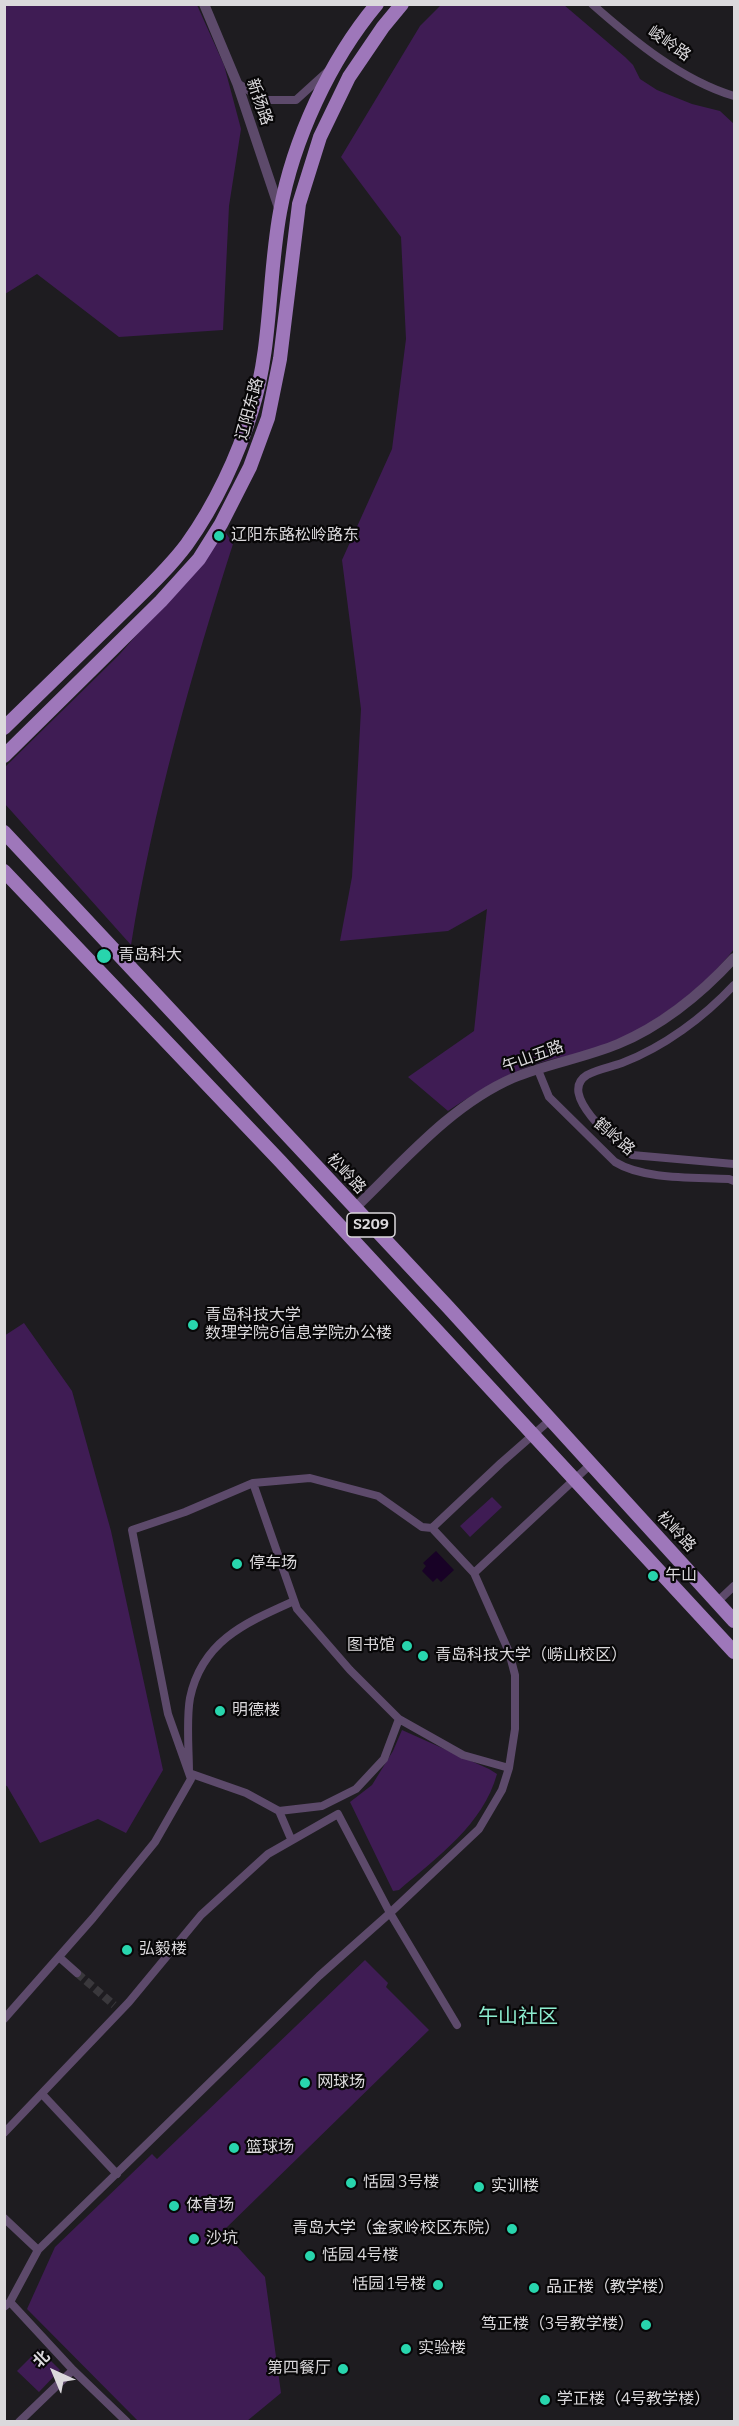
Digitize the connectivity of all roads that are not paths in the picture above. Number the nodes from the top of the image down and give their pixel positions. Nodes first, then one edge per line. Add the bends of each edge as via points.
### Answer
1 (204, 4) edge
2 (377, 4) edge
3 (402, 4) edge
4 (592, 4) edge
5 (335, 65) junction
6 (237, 84) junction
7 (735, 96) edge
8 (280, 211) junction
9 (4, 728) edge
10 (4, 756) edge
11 (4, 831) edge
12 (4, 871) edge
13 (735, 958) edge
14 (735, 985) edge
15 (538, 1070) junction
16 (735, 1164) edge
17 (735, 1182) edge
18 (355, 1208) junction
19 (550, 1420) junction
20 (534, 1434) junction
21 (591, 1464) junction
22 (574, 1480) junction
23 (253, 1483) junction
24 (432, 1528) junction
25 (474, 1573) junction
26 (735, 1586) edge
27 (294, 1601) junction
28 (717, 1602) junction
29 (735, 1621) edge
30 (735, 1652) edge
31 (399, 1719) junction
32 (509, 1768) junction
33 (189, 1773) junction
34 (279, 1811) junction
35 (291, 1839) junction
36 (390, 1913) junction
37 (59, 1957) junction
38 (77, 1973) tunnel mouth
39 (4, 2019) edge
40 (457, 2025) dead end
41 (42, 2094) junction
42 (4, 2133) edge
43 (117, 2174) junction
44 (4, 2218) edge
45 (38, 2250) junction
46 (7, 2305) edge
47 (73, 2370) junction
48 (19, 2421) edge
49 (127, 2421) edge

1 - 6 street, 新扬路
2 - 5 main road, 辽阳东路
3 - 10 main road, 辽阳东路 via 349,77 320,137 299,204 280,359 268,418 250,466 221,524 200,559 161,601
4 - 7 street, 峻岭路 via 666,62 702,84
5 - 6 street via 296,100 264,100
5 - 8 main road, 辽阳东路 via 304,128
6 - 8 street, 新扬路
8 - 9 main road, 辽阳东路 via 264,351 253,409 207,513 186,545 148,587
11 - 18 main road, 松岭路 / S209
12 - 20 main road, S209
13 - 15 street, 午山五路 via 709,985 645,1031 616,1045
14 - 16 street via 696,1020 654,1047 587,1075 578,1085 578,1097 584,1107 632,1155
15 - 17 street, 鹤岭路 via 549,1098 627,1169
15 - 18 street, 午山五路 via 482,1095 454,1116
18 - 19 main road, 松岭路 / S209
19 - 20 street
19 - 21 main road, 松岭路 / S209
20 - 22 main road, S209
20 - 24 street
21 - 22 street
21 - 28 main road, 松岭路 / S209
22 - 25 street
22 - 30 main road, S209
23 - 24 street via 319,1480 378,1497 422,1527
23 - 27 street
23 - 33 street via 132,1530 168,1714
24 - 25 street
25 - 32 street via 509,1652 515,1675 515,1729
26 - 28 street
27 - 31 street via 350,1670
27 - 33 street via 251,1621 214,1647 197,1676 190,1700
28 - 29 main road, 松岭路 / S209
31 - 32 street via 464,1755
31 - 34 street via 384,1759 356,1789 322,1806
32 - 36 street via 502,1790 479,1829
33 - 34 street via 246,1793
33 - 37 street via 191,1779 155,1842
34 - 35 street
35 - 36 street via 338,1814
35 - 41 street via 267,1854 201,1915
36 - 40 street
36 - 43 street via 319,1976
37 - 38 street
37 - 39 street
41 - 42 street
41 - 43 street
43 - 45 street
44 - 45 street
45 - 46 street
46 - 47 street
47 - 48 street
47 - 49 street

